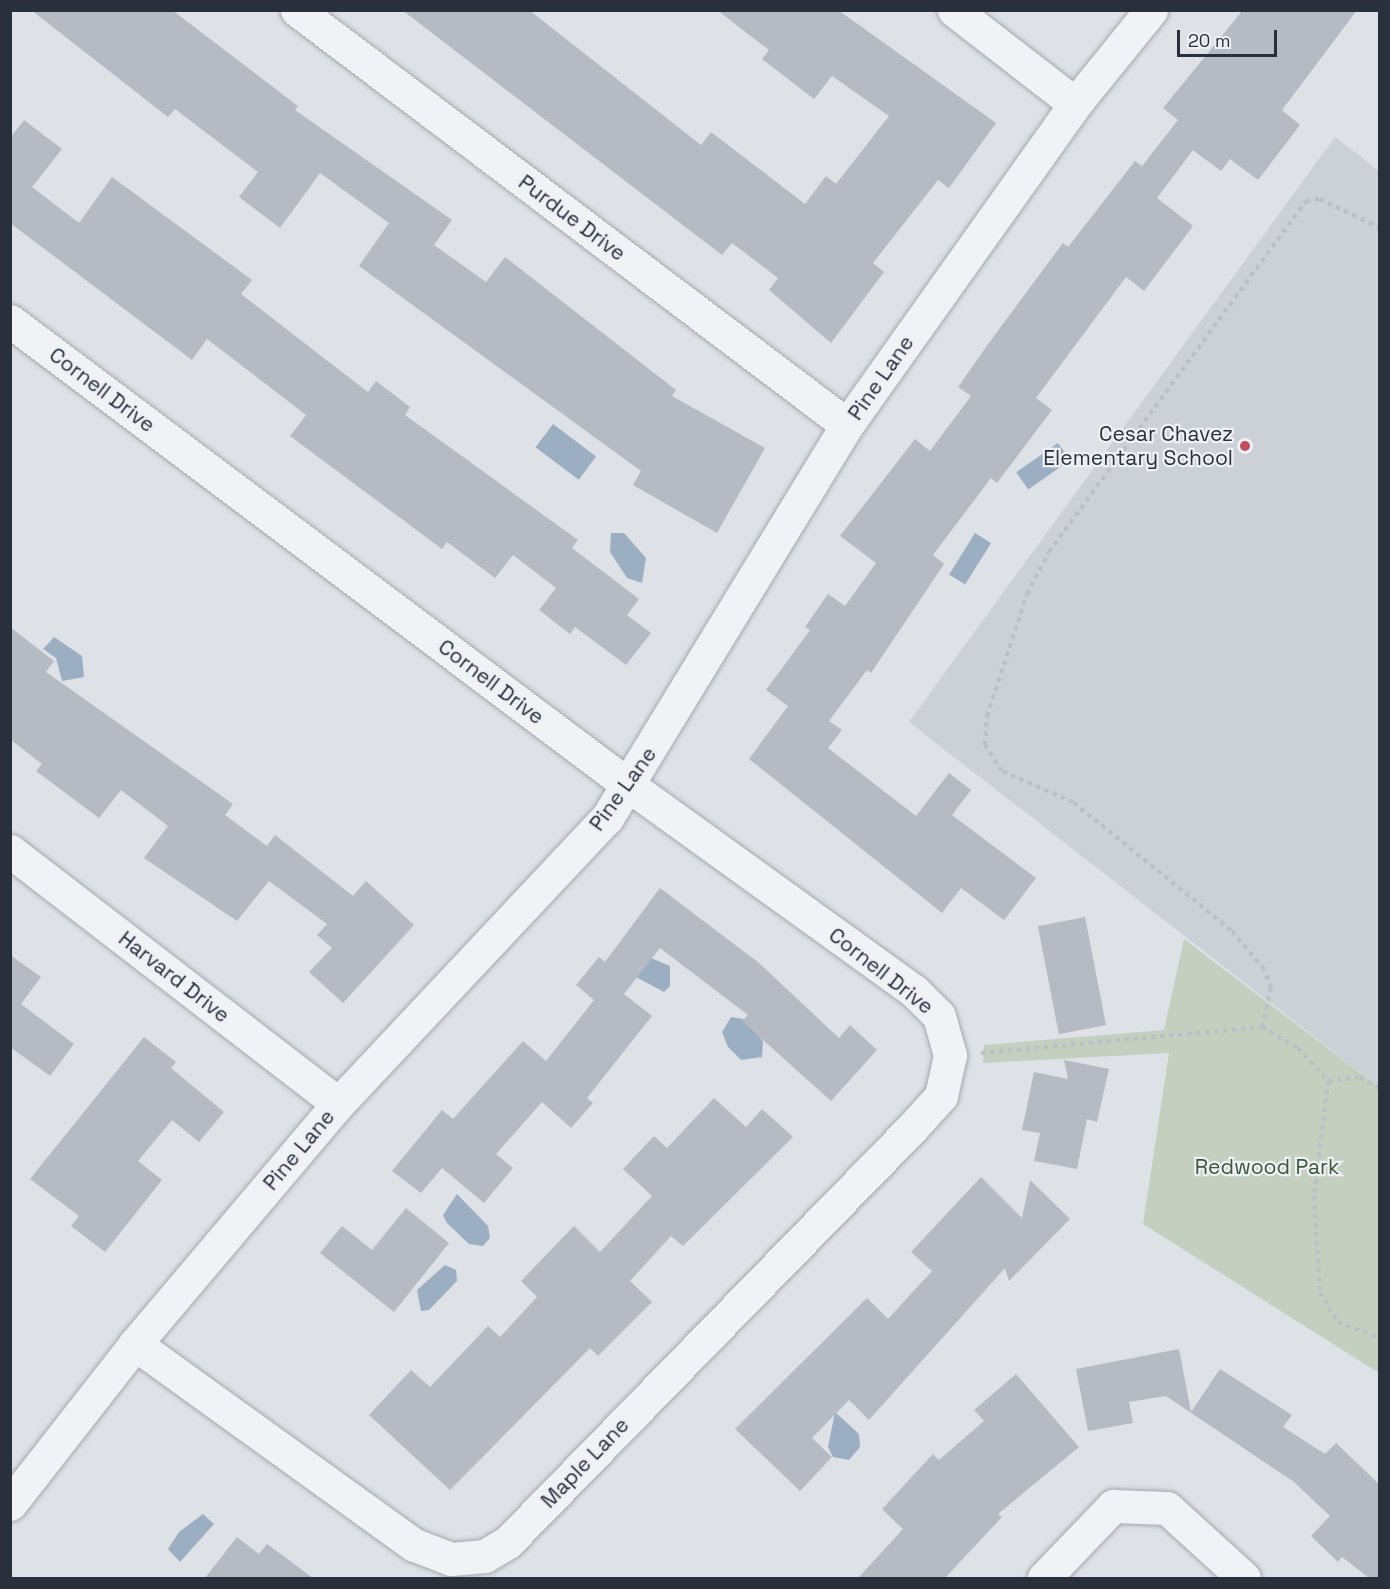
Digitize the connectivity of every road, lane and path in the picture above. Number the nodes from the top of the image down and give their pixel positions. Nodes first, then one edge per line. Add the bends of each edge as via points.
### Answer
1 (297, 10) edge
2 (954, 10) edge
3 (1151, 10) edge
4 (1075, 104) junction
5 (1380, 228) edge
6 (10, 321) edge
7 (847, 425) junction
8 (631, 787) junction
9 (10, 851) edge
10 (1262, 1027) junction
11 (950, 1055) junction
12 (1328, 1080) junction
13 (1380, 1089) edge
14 (338, 1104) junction
15 (1380, 1338) edge
16 (135, 1344) junction
17 (10, 1504) edge
18 (1044, 1578) edge
19 (1244, 1578) edge

1 - 7 street, Purdue Drive
2 - 4 street
3 - 4 street, Pine Lane
4 - 7 street, Pine Lane
5 - 10 path via 1320,199 1306,201 1049,552 1027,594 987,716 985,745 1002,771 1073,802 1231,930 1264,969 1271,988
6 - 8 street, Cornell Drive
7 - 8 street, Pine Lane
8 - 11 street, Cornell Drive via 914,991 939,1016
8 - 14 street, Pine Lane
9 - 14 street, Harvard Drive
10 - 11 path
10 - 12 path via 1298,1048
11 - 16 street, Maple Lane via 941,1096 912,1128 508,1542 486,1556 451,1559 414,1545
12 - 13 path via 1360,1077
12 - 15 path via 1314,1196 1320,1292 1338,1322
14 - 16 street, Pine Lane
16 - 17 street, Pine Lane
18 - 19 street via 1113,1506 1167,1508

